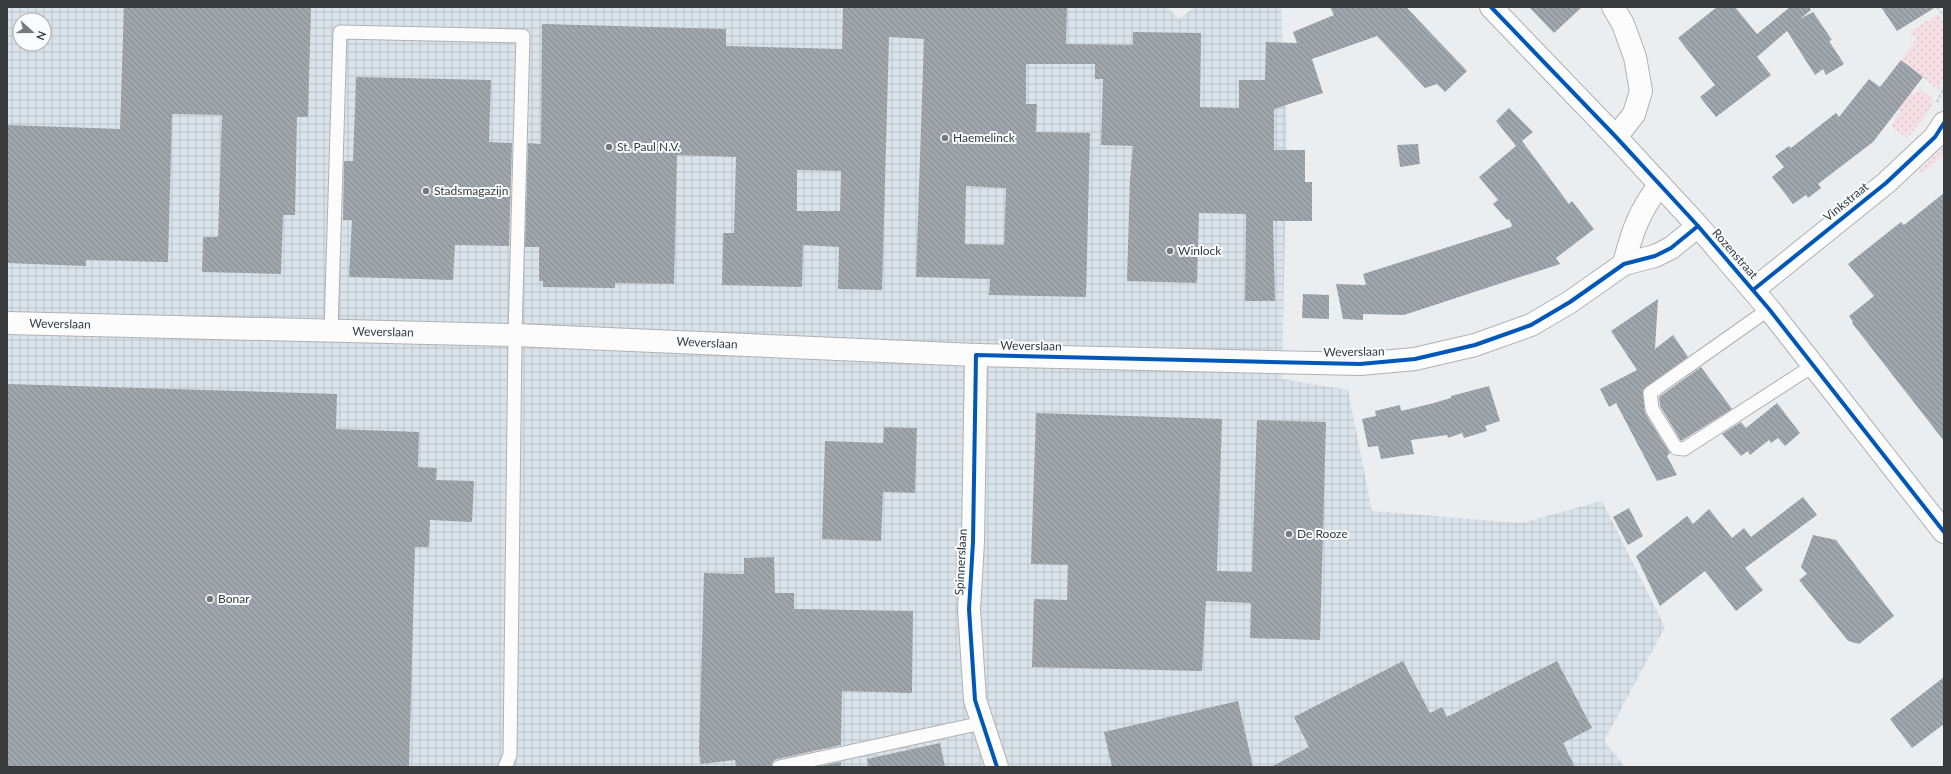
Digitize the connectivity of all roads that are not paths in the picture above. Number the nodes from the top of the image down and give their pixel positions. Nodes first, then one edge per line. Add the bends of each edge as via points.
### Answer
1 (1491, 7) edge
2 (1612, 7) edge
3 (1944, 123) edge
4 (1616, 137) junction
5 (1659, 184) junction
6 (1698, 226) junction
7 (1624, 264) junction
8 (1753, 290) junction
9 (1769, 309) junction
10 (7, 323) edge
11 (331, 330) junction
12 (515, 335) junction
13 (976, 355) junction
14 (1814, 365) junction
15 (1944, 532) edge
16 (982, 723) junction
17 (506, 767) edge
18 (779, 767) edge
19 (997, 767) edge

1 - 4 street, Rozenstraat
2 - 4 street via 1623,24 1635,57 1642,91 1634,114
3 - 8 street, Vinkstraat via 1935,137 1886,183
4 - 5 street, Rozenstraat
5 - 6 street, Rozenstraat
5 - 7 street via 1642,208 1631,233
6 - 7 street, Weverslaan via 1671,248 1655,256
6 - 8 street, Rozenstraat
7 - 13 street, Weverslaan via 1570,302 1531,325 1475,345 1414,359 1360,364
8 - 9 street, Rozenstraat
9 - 14 street, Rozenstraat
9 - 14 lane via 1650,393 1652,409 1676,448 1684,449
10 - 11 street, Weverslaan
11 - 12 street, Weverslaan
11 - 12 lane via 340,32 523,36
12 - 13 street, Weverslaan
12 - 17 lane via 510,755
13 - 16 street, Spinnerslaan via 973,542 969,608 975,700
14 - 15 street, Rozenstraat
16 - 18 lane
16 - 19 street, Spinnerslaan

